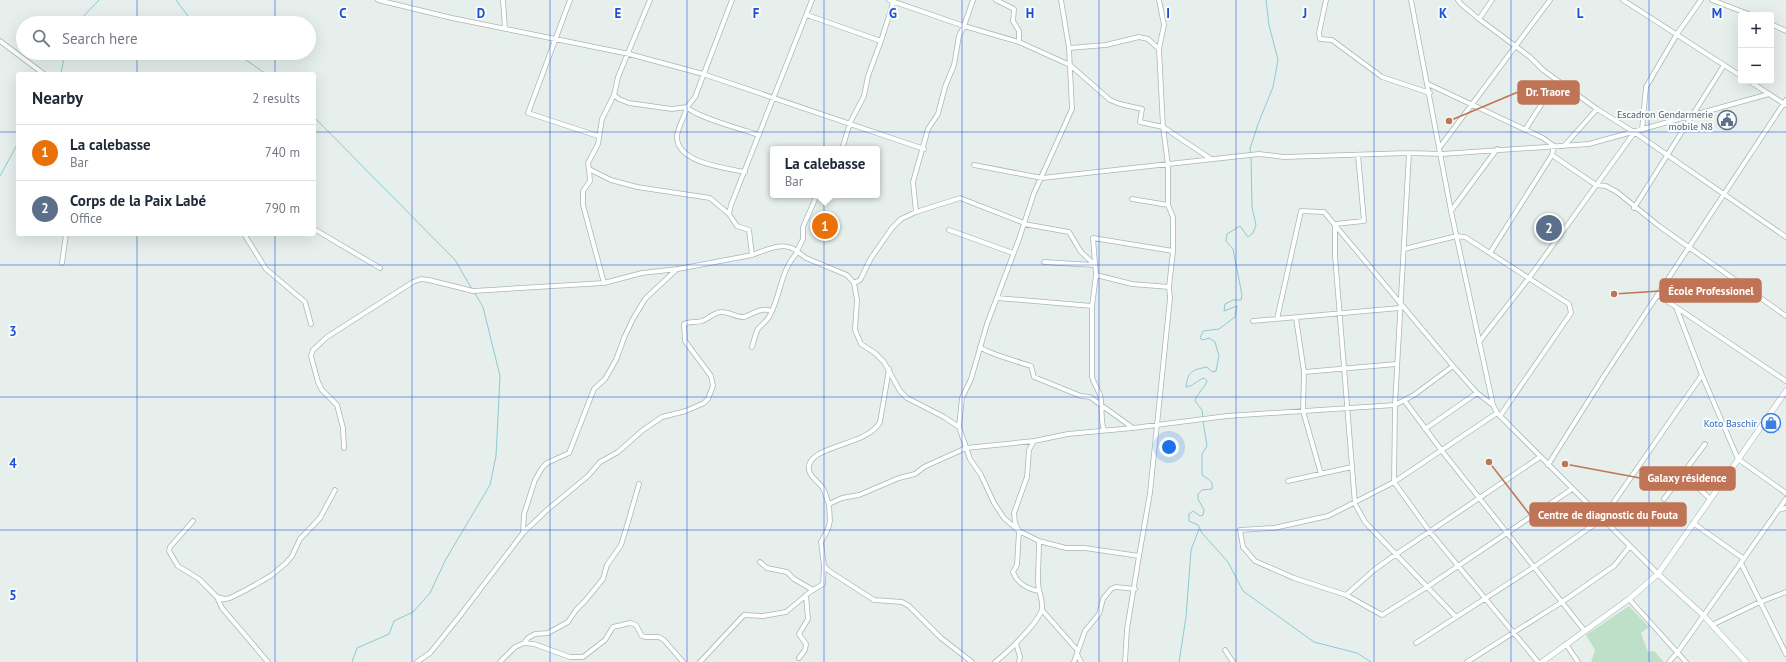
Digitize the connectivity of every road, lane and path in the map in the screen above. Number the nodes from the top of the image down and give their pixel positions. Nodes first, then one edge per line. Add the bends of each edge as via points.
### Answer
1 (378, 0) edge
2 (503, 0) edge
3 (570, 0) edge
4 (650, 0) edge
5 (732, 0) edge
6 (812, 0) edge
7 (973, 0) edge
8 (996, 0) edge
9 (1062, 0) edge
10 (1159, 0) edge
11 (1326, 0) edge
12 (1411, 0) edge
13 (1458, 0) edge
14 (1492, 0) edge
15 (1550, 0) edge
16 (1623, 0) edge
17 (1701, 0) edge
18 (1712, 0) edge
19 (892, 1) edge
20 (1743, 12) edge
21 (807, 15) junction
22 (1479, 19) junction
23 (1774, 25) edge
24 (964, 26) junction
25 (505, 29) junction
26 (1786, 31) edge
27 (1677, 34) junction
28 (554, 39) junction
29 (0, 41) edge
30 (881, 41) junction
31 (1019, 42) junction
32 (1514, 46) junction
33 (1070, 48) junction
34 (1159, 50) junction
35 (16, 53) edge
36 (629, 54) junction
37 (25, 60) edge
38 (1724, 64) junction
39 (1070, 65) junction
40 (41, 72) edge
41 (703, 74) junction
42 (1738, 74) edge
43 (1557, 80) junction
44 (1428, 84) junction
45 (1754, 84) edge
46 (1430, 92) junction
47 (1769, 94) junction
48 (614, 95) junction
49 (774, 98) junction
50 (1785, 103) edge
51 (1472, 104) junction
52 (687, 108) junction
53 (1596, 109) junction
54 (1692, 115) junction
55 (850, 123) junction
56 (1163, 127) junction
57 (1525, 130) junction
58 (1642, 130) junction
59 (1634, 132) junction
60 (759, 135) junction
61 (598, 136) junction
62 (843, 146) edge
63 (1554, 146) junction
64 (1564, 146) junction
65 (1440, 147) junction
66 (924, 149) junction
67 (1497, 149) junction
68 (1409, 154) junction
69 (1442, 154) junction
70 (1358, 155) junction
71 (1552, 155) junction
72 (1667, 155) junction
73 (1211, 160) junction
74 (974, 165) dead end
75 (1168, 165) junction
76 (589, 169) junction
77 (744, 172) junction
78 (1042, 178) junction
79 (1596, 185) junction
80 (1724, 194) junction
81 (815, 198) edge
82 (1132, 199) dead end
83 (1168, 205) junction
84 (1634, 208) junction
85 (1451, 211) junction
86 (916, 212) junction
87 (729, 214) junction
88 (1024, 224) junction
89 (1335, 224) junction
90 (316, 230) edge
91 (950, 230) dead end
92 (66, 236) edge
93 (245, 236) edge
94 (1457, 236) junction
95 (1786, 237) edge
96 (1689, 247) junction
97 (1404, 249) junction
98 (1172, 251) junction
99 (797, 252) junction
100 (1013, 253) junction
101 (1490, 253) junction
102 (752, 255) junction
103 (1044, 262) dead end
104 (62, 263) dead end
105 (1094, 264) junction
106 (380, 268) dead end
107 (678, 269) junction
108 (1096, 275) junction
109 (1529, 278) junction
110 (604, 283) junction
111 (854, 283) junction
112 (1169, 287) junction
113 (1658, 295) junction
114 (997, 298) junction
115 (1092, 306) junction
116 (1400, 306) junction
117 (1676, 307) junction
118 (771, 312) junction
119 (1339, 312) junction
120 (1786, 316) edge
121 (1296, 318) junction
122 (1277, 319) junction
123 (1253, 321) dead end
124 (311, 324) dead end
125 (1479, 342) junction
126 (752, 347) dead end
127 (980, 347) junction
128 (1397, 364) junction
129 (1453, 366) junction
130 (889, 368) junction
131 (1344, 369) junction
132 (1304, 372) junction
133 (1702, 375) junction
134 (1786, 381) edge
135 (1786, 391) edge
136 (1478, 393) junction
137 (1404, 400) junction
138 (1100, 405) junction
139 (1395, 405) junction
140 (1493, 405) junction
141 (1348, 407) junction
142 (1303, 411) junction
143 (1498, 415) junction
144 (1156, 425) junction
145 (959, 427) junction
146 (1133, 428) junction
147 (1425, 429) junction
148 (1104, 430) junction
149 (1034, 441) junction
150 (1705, 444) dead end
151 (344, 448) dead end
152 (966, 448) junction
153 (1442, 451) junction
154 (1540, 457) junction
155 (1738, 459) junction
156 (1548, 465) junction
157 (1352, 467) junction
158 (1683, 473) junction
159 (1321, 474) junction
160 (1288, 481) dead end
161 (1394, 482) junction
162 (639, 484) dead end
163 (1572, 489) junction
164 (336, 490) dead end
165 (1786, 493) edge
166 (1480, 499) junction
167 (1664, 499) dead end
168 (1710, 499) junction
169 (1786, 499) edge
170 (829, 504) junction
171 (1355, 504) junction
172 (1786, 508) edge
173 (1778, 511) junction
174 (1602, 519) junction
175 (193, 521) dead end
176 (1693, 523) junction
177 (1019, 531) junction
178 (1430, 532) junction
179 (523, 533) junction
180 (1507, 533) junction
181 (1039, 541) junction
182 (1630, 546) junction
183 (1395, 555) junction
184 (1139, 556) junction
185 (1744, 559) junction
186 (760, 562) dead end
187 (1741, 563) junction
188 (824, 566) junction
189 (1458, 566) junction
190 (1534, 567) junction
191 (1658, 574) junction
192 (1427, 587) junction
193 (1135, 589) junction
194 (813, 590) junction
195 (1039, 591) junction
196 (1786, 592) edge
197 (1346, 595) junction
198 (806, 596) junction
199 (217, 597) junction
200 (1485, 598) junction
201 (1629, 599) junction
202 (1562, 602) junction
203 (1760, 602) junction
204 (1042, 610) junction
205 (1704, 615) junction
206 (1456, 617) junction
207 (1712, 625) junction
208 (1584, 630) junction
209 (1513, 632) junction
210 (524, 643) junction
211 (1016, 643) junction
212 (1416, 643) dead end
213 (1566, 644) junction
214 (1225, 650) dead end
215 (1078, 652) junction
216 (1677, 653) junction
217 (1786, 654) edge
218 (799, 658) dead end
219 (268, 662) edge
220 (417, 662) edge
221 (500, 662) edge
222 (683, 662) edge
223 (700, 662) edge
224 (972, 662) edge
225 (995, 662) edge
226 (1019, 662) edge
227 (1074, 662) edge
228 (1081, 662) edge
229 (1124, 662) edge
230 (1233, 662) edge
231 (1467, 662) edge
232 (1538, 662) edge
233 (1542, 662) edge
234 (1578, 662) edge
235 (1669, 662) edge
236 (1686, 662) edge
237 (1746, 662) edge

1 - 25 street
2 - 25 street
3 - 28 street
4 - 36 street
5 - 41 street
6 - 21 street
7 - 24 street
8 - 31 street via 1014,9 1013,21 1019,31
9 - 33 street
10 - 34 street via 1164,25
11 - 46 street via 1320,39 1332,40 1382,77
12 - 44 street
13 - 22 street
14 - 22 street
15 - 32 street
16 - 27 street
17 - 27 street
18 - 20 street
19 - 24 street
19 - 30 street
21 - 30 street
21 - 49 street
22 - 32 street
23 - 26 street
24 - 31 street
24 - 66 street via 959,36 954,65 944,87 938,114 928,129
25 - 28 street
27 - 38 street
27 - 58 street via 1646,87
28 - 36 street
28 - 61 street via 528,113
29 - 35 street
30 - 55 street via 868,76 864,96
31 - 39 street
32 - 43 street
32 - 51 street
33 - 34 street via 1106,45 1139,37 1148,39
33 - 39 street
34 - 56 street
36 - 41 street
36 - 48 street via 618,78
37 - 40 street
38 - 42 street
38 - 54 street
39 - 56 street via 1110,100 1142,109 1140,122
39 - 78 street via 1072,108
41 - 49 street
41 - 52 street via 695,97
43 - 53 street
43 - 57 street
44 - 46 street
44 - 51 street
45 - 47 street
46 - 65 street
47 - 50 street
47 - 54 street
48 - 52 street via 629,102 672,109
48 - 61 street via 602,118
49 - 55 street
49 - 60 street
50 - 80 street
51 - 57 street
51 - 65 street
52 - 60 street via 704,118
52 - 77 street via 677,141 689,156 714,166
53 - 59 street
53 - 64 street
54 - 58 street
54 - 72 street
55 - 62 street
55 - 66 street
56 - 73 street
56 - 75 street
57 - 63 street
58 - 59 street
59 - 64 street via 1589,144
59 - 72 street
59 - 79 street
60 - 77 street
61 - 76 street via 598,144 588,163
63 - 64 street
63 - 67 street
63 - 71 street
65 - 69 street
66 - 86 street via 913,182
67 - 69 street
67 - 85 street
68 - 69 street
68 - 70 street
68 - 97 street
69 - 85 street
70 - 73 street via 1284,157 1259,154
70 - 89 street via 1364,221
71 - 79 street
71 - 101 street
72 - 80 street
72 - 84 street
73 - 75 street
74 - 78 street
75 - 78 street
75 - 83 street
76 - 87 street via 611,180 630,185 710,198
76 - 110 street via 590,181 583,190 583,205
77 - 87 street
78 - 88 street
79 - 84 street via 1606,186 1617,192
79 - 109 street
80 - 95 street
80 - 96 street
81 - 99 street via 803,227 803,239
82 - 83 street
83 - 98 street via 1173,217
84 - 96 street
85 - 94 street
86 - 88 street via 960,198
86 - 111 street via 901,219 892,228 870,258 860,280
87 - 102 street via 737,226 749,230
88 - 100 street
88 - 105 street via 1069,232 1081,252
89 - 116 street
89 - 119 street
89 - 122 street via 1324,212 1301,211
90 - 106 street
91 - 100 street
92 - 104 street
93 - 124 street via 266,269 305,302
94 - 97 street
94 - 101 street via 1465,237
94 - 125 street
96 - 113 street
96 - 120 street
97 - 116 street
98 - 105 street via 1092,238
98 - 112 street
99 - 102 street via 782,245
99 - 111 street via 847,275
99 - 118 street via 786,267
100 - 114 street
101 - 109 street
102 - 107 street
103 - 105 street
105 - 108 street
107 - 110 street via 642,273
107 - 179 street via 645,299 633,319 616,360 605,379 594,389 569,452 542,468 535,480 524,514
108 - 112 street via 1132,284
108 - 115 street
109 - 125 street
109 - 143 street via 1569,304 1571,313
110 - 151 street via 473,291 429,280 413,282 327,337 313,350 311,356 318,382 322,390 337,405 343,428
111 - 130 street via 858,337 861,344 875,353
112 - 144 street via 1170,298
113 - 117 street
113 - 156 street
114 - 115 street
114 - 127 street
115 - 138 street via 1092,377 1100,395
116 - 119 street
116 - 128 street
116 - 129 street
117 - 133 street
117 - 134 street
118 - 126 street via 759,328
118 - 179 street via 766,310 740,317 720,312 702,321 684,324 685,341 711,376 713,386 708,399 686,411 662,417 642,430 618,452 600,462 588,476
119 - 121 street
119 - 131 street
121 - 122 street
121 - 132 street
122 - 123 street
125 - 140 street
127 - 138 street via 984,351 1031,366 1034,377 1081,396 1090,397
127 - 145 street via 971,379 962,398
128 - 131 street
128 - 139 street
129 - 136 street
129 - 137 street
130 - 145 street via 900,391 907,398
130 - 170 street via 877,428 862,437 822,450 810,460 809,469 812,476 823,487
131 - 132 street
131 - 141 street
132 - 142 street
133 - 155 street
133 - 174 street
135 - 155 street
136 - 140 street
136 - 147 street
137 - 139 street
137 - 147 street
138 - 146 street
138 - 148 street
139 - 141 street
139 - 161 street
140 - 143 street
141 - 142 street
141 - 157 street
142 - 144 street via 1227,416
142 - 159 street
143 - 153 street
143 - 154 street
144 - 146 street
144 - 184 street via 1150,493
145 - 152 street
146 - 148 street
147 - 153 street
148 - 149 street
149 - 152 street
149 - 177 street via 1029,450 1027,477 1014,513
150 - 158 street
152 - 170 street via 924,467 915,474
152 - 177 street via 994,503 1004,518
153 - 161 street
153 - 166 street
154 - 156 street
154 - 166 street
155 - 165 street
155 - 168 street
156 - 163 street
157 - 159 street
157 - 171 street
158 - 167 street
158 - 168 street
159 - 160 street
161 - 171 street
161 - 178 street
162 - 210 street via 620,545 603,579 568,622 548,633 535,634
163 - 174 street
163 - 180 street
164 - 199 street via 320,518 300,539 286,563 272,575 230,598
166 - 178 street
166 - 180 street
168 - 176 street
169 - 173 street
170 - 188 street via 830,521 820,542
171 - 183 street via 1366,522
171 - 197 street via 1328,516 1274,528 1240,530 1243,547 1255,561 1294,578
172 - 173 street
173 - 185 street
174 - 182 street
174 - 190 street
175 - 199 street via 169,551 178,566 199,579
176 - 185 street
176 - 191 street
177 - 181 street
177 - 195 street via 1017,565 1013,572 1017,580 1031,590
178 - 183 street
178 - 189 street
179 - 220 street via 430,653
180 - 189 street
180 - 190 street
181 - 184 street via 1066,548 1085,548
181 - 195 street
182 - 191 street
182 - 202 street via 1614,566
183 - 192 street
183 - 197 street
184 - 193 street
185 - 187 street
186 - 194 street via 767,568 787,572
187 - 203 street
187 - 205 street
188 - 194 street via 823,584
188 - 224 street via 874,600 902,602 909,606 941,638
189 - 192 street
189 - 200 street
190 - 200 street
190 - 202 street
191 - 201 street
191 - 205 street
192 - 197 street via 1382,614
192 - 206 street
193 - 215 street via 1111,589 1103,599 1099,614 1085,631
193 - 229 street
194 - 198 street
195 - 204 street
196 - 203 street
198 - 218 street via 808,619 799,634 806,644
198 - 223 street via 786,612 763,616 744,615
199 - 219 street via 222,608
200 - 206 street
200 - 209 street
201 - 208 street
201 - 216 street
202 - 208 street
202 - 209 street
203 - 207 street
203 - 217 street
204 - 211 street via 1033,625
204 - 215 street
205 - 207 street
205 - 216 street
206 - 212 street
207 - 237 street
208 - 213 street
209 - 231 street
209 - 232 street
210 - 221 street via 515,647
210 - 222 street via 570,656 583,657 605,640 613,627 630,623 636,625 642,636 659,637 664,640
211 - 225 street
211 - 226 street
213 - 233 street
213 - 234 street
214 - 230 street
215 - 227 street
215 - 228 street
216 - 235 street
216 - 236 street

